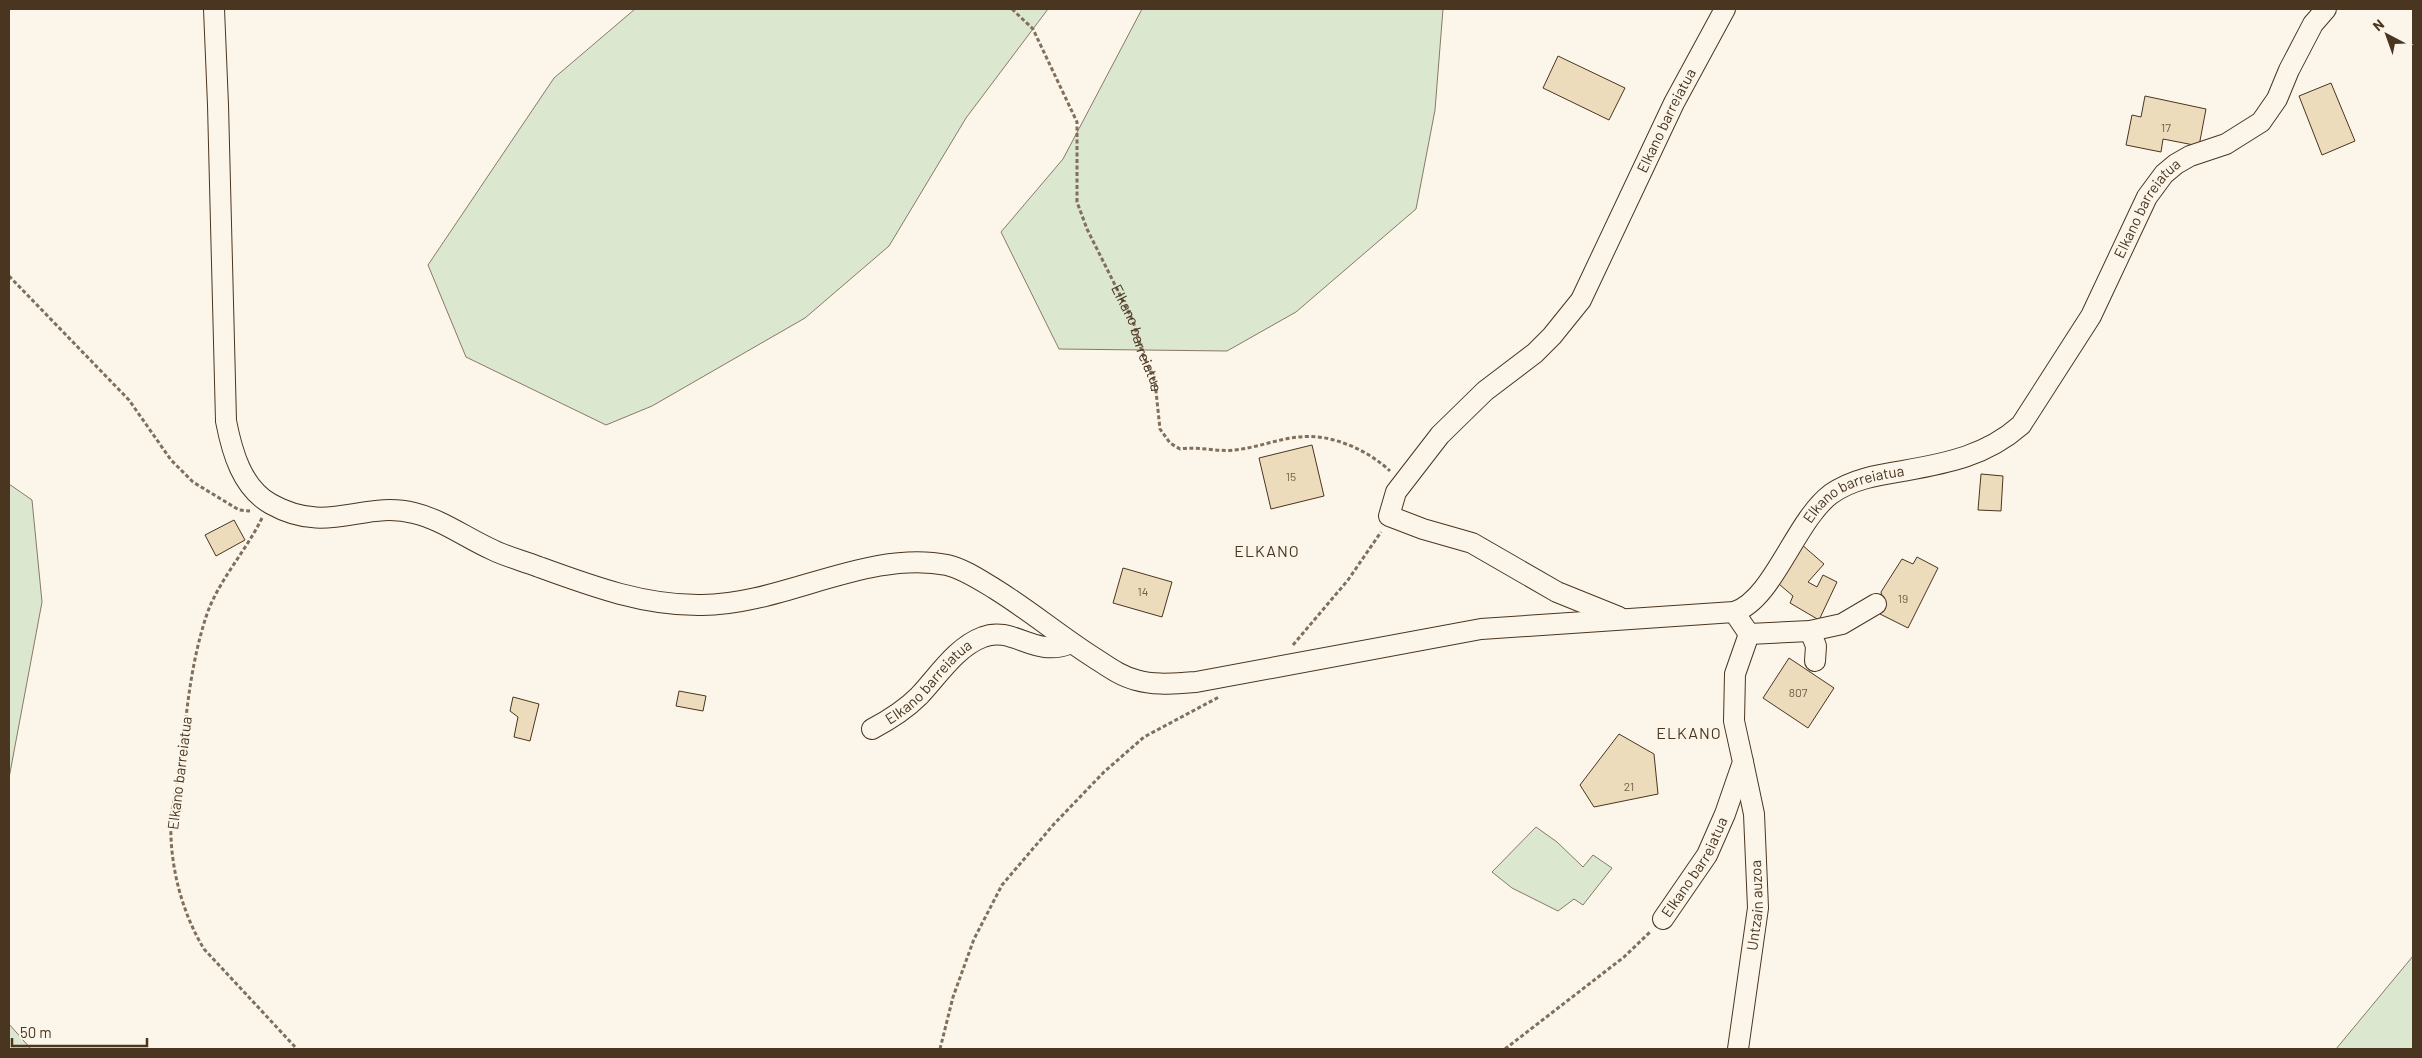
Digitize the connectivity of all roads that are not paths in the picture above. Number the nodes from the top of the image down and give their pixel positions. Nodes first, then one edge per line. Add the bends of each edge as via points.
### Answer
1 (214, 9) edge
2 (1725, 9) edge
3 (2326, 9) edge
4 (1876, 604) dead end
5 (1734, 612) junction
6 (1625, 619) junction
7 (1810, 632) junction
8 (1749, 634) junction
9 (1071, 643) junction
10 (1815, 661) dead end
11 (872, 729) dead end
12 (1743, 762) junction
13 (1663, 919) road end
14 (1738, 1049) edge

1 - 9 street via 226,422 231,448 242,474 260,497 290,513 316,519 382,511 417,514 446,524 493,550 560,575 616,593 684,605 728,603 761,597 880,566 915,561 950,566 1007,596
2 - 6 street, Elkano barreiatua via 1674,103 1575,309 1535,353 1485,391 1434,442 1402,483 1389,516 1472,543 1556,592
3 - 5 street, Elkano barreiatua via 2313,24 2288,70 2277,99 2261,122 2226,144 2176,164 2147,197 2091,316 2021,425 2005,439 1976,454 1873,476 1831,494 1801,529 1764,588 1749,604
4 - 7 street via 1842,624
5 - 6 street
5 - 8 street
6 - 9 street via 1481,629 1196,682 1162,684 1134,680 1114,671
7 - 8 street
7 - 10 street via 1816,646
8 - 12 street via 1735,674 1734,721
9 - 11 street, Elkano barreiatua via 1062,648 1045,648 1007,636 982,637 956,655 909,705
12 - 13 street, Elkano barreiatua via 1707,855
12 - 14 street, Untzain auzoa via 1754,814 1758,908

